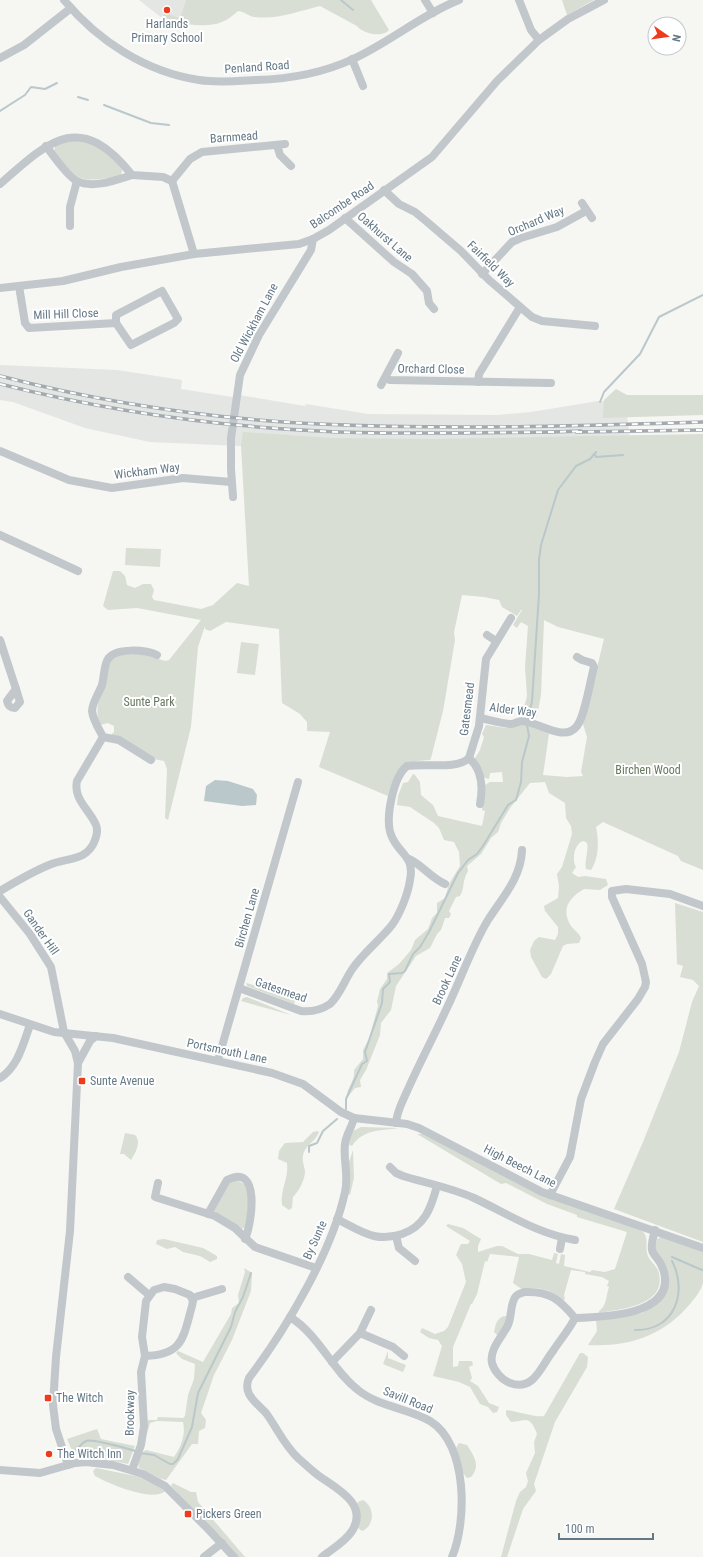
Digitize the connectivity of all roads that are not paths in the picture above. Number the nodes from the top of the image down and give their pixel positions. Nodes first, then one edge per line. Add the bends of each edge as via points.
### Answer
1 (64, 0) edge
2 (425, 0) edge
3 (458, 0) edge
4 (519, 0) edge
5 (604, 0) edge
6 (71, 8) junction
7 (433, 13) junction
8 (539, 40) junction
9 (0, 58) edge
10 (352, 59) junction
11 (363, 86) dead end
12 (46, 146) junction
13 (291, 166) dead end
14 (132, 175) junction
15 (77, 181) junction
16 (172, 181) junction
17 (0, 184) edge
18 (384, 190) junction
19 (345, 218) junction
20 (592, 218) dead end
21 (70, 226) dead end
22 (313, 239) junction
23 (194, 254) junction
24 (482, 274) junction
25 (19, 286) junction
26 (0, 288) edge
27 (520, 307) junction
28 (434, 309) dead end
29 (116, 319) junction
30 (594, 326) dead end
31 (398, 353) dead end
32 (478, 382) junction
33 (551, 383) dead end
34 (0, 451) edge
35 (231, 482) junction
36 (233, 497) dead end
37 (0, 535) edge
38 (78, 571) dead end
39 (511, 618) dead end
40 (487, 635) dead end
41 (0, 640) edge
42 (496, 640) junction
43 (157, 655) dead end
44 (577, 657) dead end
45 (16, 689) dead end
46 (480, 718) junction
47 (103, 737) junction
48 (469, 758) junction
49 (151, 760) dead end
50 (298, 782) dead end
51 (480, 804) dead end
52 (522, 850) dead end
53 (409, 860) junction
54 (425, 872) junction
55 (411, 878) junction
56 (445, 884) dead end
57 (0, 891) edge
58 (0, 897) edge
59 (703, 906) edge
60 (239, 988) junction
61 (0, 1014) edge
62 (30, 1025) junction
63 (64, 1032) junction
64 (96, 1036) junction
65 (218, 1060) junction
66 (78, 1063) junction
67 (0, 1078) edge
68 (354, 1118) junction
69 (374, 1122) joint
70 (396, 1123) junction
71 (390, 1167) dead end
72 (158, 1183) dead end
73 (437, 1186) junction
74 (550, 1195) junction
75 (208, 1214) junction
76 (337, 1219) junction
77 (655, 1230) junction
78 (396, 1236) junction
79 (562, 1238) junction
80 (245, 1239) junction
81 (575, 1240) dead end
82 (703, 1248) edge
83 (560, 1249) dead end
84 (415, 1261) dead end
85 (316, 1268) junction
86 (128, 1277) dead end
87 (222, 1289) dead end
88 (150, 1295) junction
89 (192, 1298) junction
90 (371, 1310) dead end
91 (290, 1317) junction
92 (575, 1318) junction
93 (360, 1332) junction
94 (146, 1356) junction
95 (404, 1356) dead end
96 (332, 1362) junction
97 (68, 1465) junction
98 (0, 1470) edge
99 (132, 1470) junction
100 (222, 1543) junction
101 (204, 1557) edge
102 (234, 1557) edge
103 (322, 1557) edge
104 (452, 1557) edge

1 - 6 street, Penland Road
2 - 7 street
3 - 7 street, Penland Road
4 - 8 street via 531,30
5 - 8 street, Balcombe Road via 553,29
6 - 9 street via 24,45
6 - 10 street, Penland Road via 100,35 133,57 154,68 199,80 245,81 305,75
7 - 10 street, Penland Road
8 - 18 street, Balcombe Road via 497,81 438,152
10 - 11 street
12 - 14 street via 68,138 95,141 123,162
12 - 15 street
12 - 17 street
13 - 16 street, Barnmead via 280,155 281,144 202,152 190,159
14 - 15 street via 89,184
14 - 16 street via 163,177
15 - 21 street via 70,207
16 - 23 street
18 - 19 street, Balcombe Road
18 - 24 street, Fairfield Way via 399,204 426,221 461,251
19 - 22 street, Balcombe Road
19 - 28 street, Oakhurst Lane via 412,274 427,291
20 - 24 street, Orchard Way via 584,207 557,227 512,242
22 - 23 street, Balcombe Road via 286,246
22 - 35 street, Old Wickham Lane via 311,250 272,312 240,375 231,438
23 - 25 street, Balcombe Road via 63,282
24 - 27 street, Fairfield Way
25 - 26 street, Balcombe Road
25 - 29 street, Mill Hill Close via 25,323 29,328
27 - 30 street, Fairfield Way via 542,321
27 - 32 street, Orchard Close via 479,374
29 - 29 street via 162,291 178,319 132,344
31 - 32 street, Orchard Close via 383,382
32 - 33 street, Orchard Close
34 - 35 street, Wickham Way via 69,480 112,488 183,478
35 - 36 street, Old Wickham Lane
37 - 38 street
39 - 42 street, Gatesmead
40 - 42 street
41 - 45 street
42 - 46 street, Gatesmead via 484,667
43 - 47 street via 147,651 123,651 116,652 106,660 104,678 92,708
44 - 46 street, Alder Way via 592,663 594,667 581,718 576,727 567,732 556,732 523,721 510,724
46 - 48 street, Gatesmead
47 - 49 street via 119,740
47 - 57 street via 76,787 77,797 97,827 96,837 90,849 80,857 47,865
48 - 51 street via 479,770 482,791
48 - 53 street via 456,764 407,766 400,774 388,824 395,842
50 - 60 street, Birchen Lane
52 - 70 street, Brook Lane via 518,870 502,902 488,921 418,1064 399,1108
53 - 54 street
53 - 55 street, Gatesmead
54 - 55 street
54 - 56 street
55 - 60 street, Gatesmead via 394,920 354,966 336,996 327,1005 316,1010 301,1011
58 - 63 street, Gander Hill via 30,934 51,967
59 - 74 street via 670,894 626,889 612,891 612,897 642,964 645,987 603,1044 597,1057 581,1099 572,1151
60 - 65 street, Birchen Lane
61 - 62 street, Portsmouth Lane
62 - 63 street, Portsmouth Lane via 54,1032
62 - 67 street via 16,1062
63 - 64 street, Portsmouth Lane
63 - 66 street
64 - 65 street, Portsmouth Lane
64 - 66 street via 90,1041
65 - 68 street, Portsmouth Lane via 272,1073 303,1084 341,1112
66 - 97 street via 70,1226 53,1404 56,1429
68 - 69 street, Portsmouth Lane
68 - 76 street, By Sunte via 345,1144 347,1182
69 - 70 street, High Beech Lane
70 - 74 street, High Beech Lane via 428,1131
71 - 73 street via 403,1176
72 - 75 street via 155,1196
73 - 78 street via 422,1222
73 - 79 street via 473,1198 534,1229
74 - 77 street, High Beech Lane
75 - 80 street via 235,1228
75 - 80 street via 226,1180 245,1180 252,1195
76 - 78 street via 376,1237
76 - 85 street, By Sunte
77 - 82 street, High Beech Lane
77 - 92 street via 651,1248 665,1276 663,1288 656,1300 645,1308 632,1312
78 - 84 street via 399,1248
79 - 81 street
79 - 83 street
80 - 85 street via 261,1250
85 - 91 street, By Sunte
86 - 88 street
87 - 89 street
88 - 89 street via 154,1290 164,1287 186,1293
88 - 94 street, Brookway via 146,1301 143,1329
89 - 94 street via 187,1323 177,1347 167,1354
90 - 93 street
91 - 96 street, Savill Road via 306,1330
91 - 103 street, By Sunte via 247,1383 247,1388 251,1398 265,1413 286,1444 318,1476 345,1494 354,1506 356,1518 352,1531
92 - 92 street via 547,1358 542,1370 531,1382 524,1385 506,1382 496,1370 492,1363 494,1349 509,1323 514,1300 520,1293 550,1295
93 - 95 street via 393,1347
93 - 96 street
94 - 99 street, Brookway via 141,1372 144,1418
96 - 104 street, Savill Road via 359,1391 380,1402 424,1418 444,1435 457,1464 462,1492 459,1534
97 - 98 street via 40,1473
97 - 99 street via 98,1463
99 - 100 street via 165,1486
100 - 101 street
100 - 102 street

